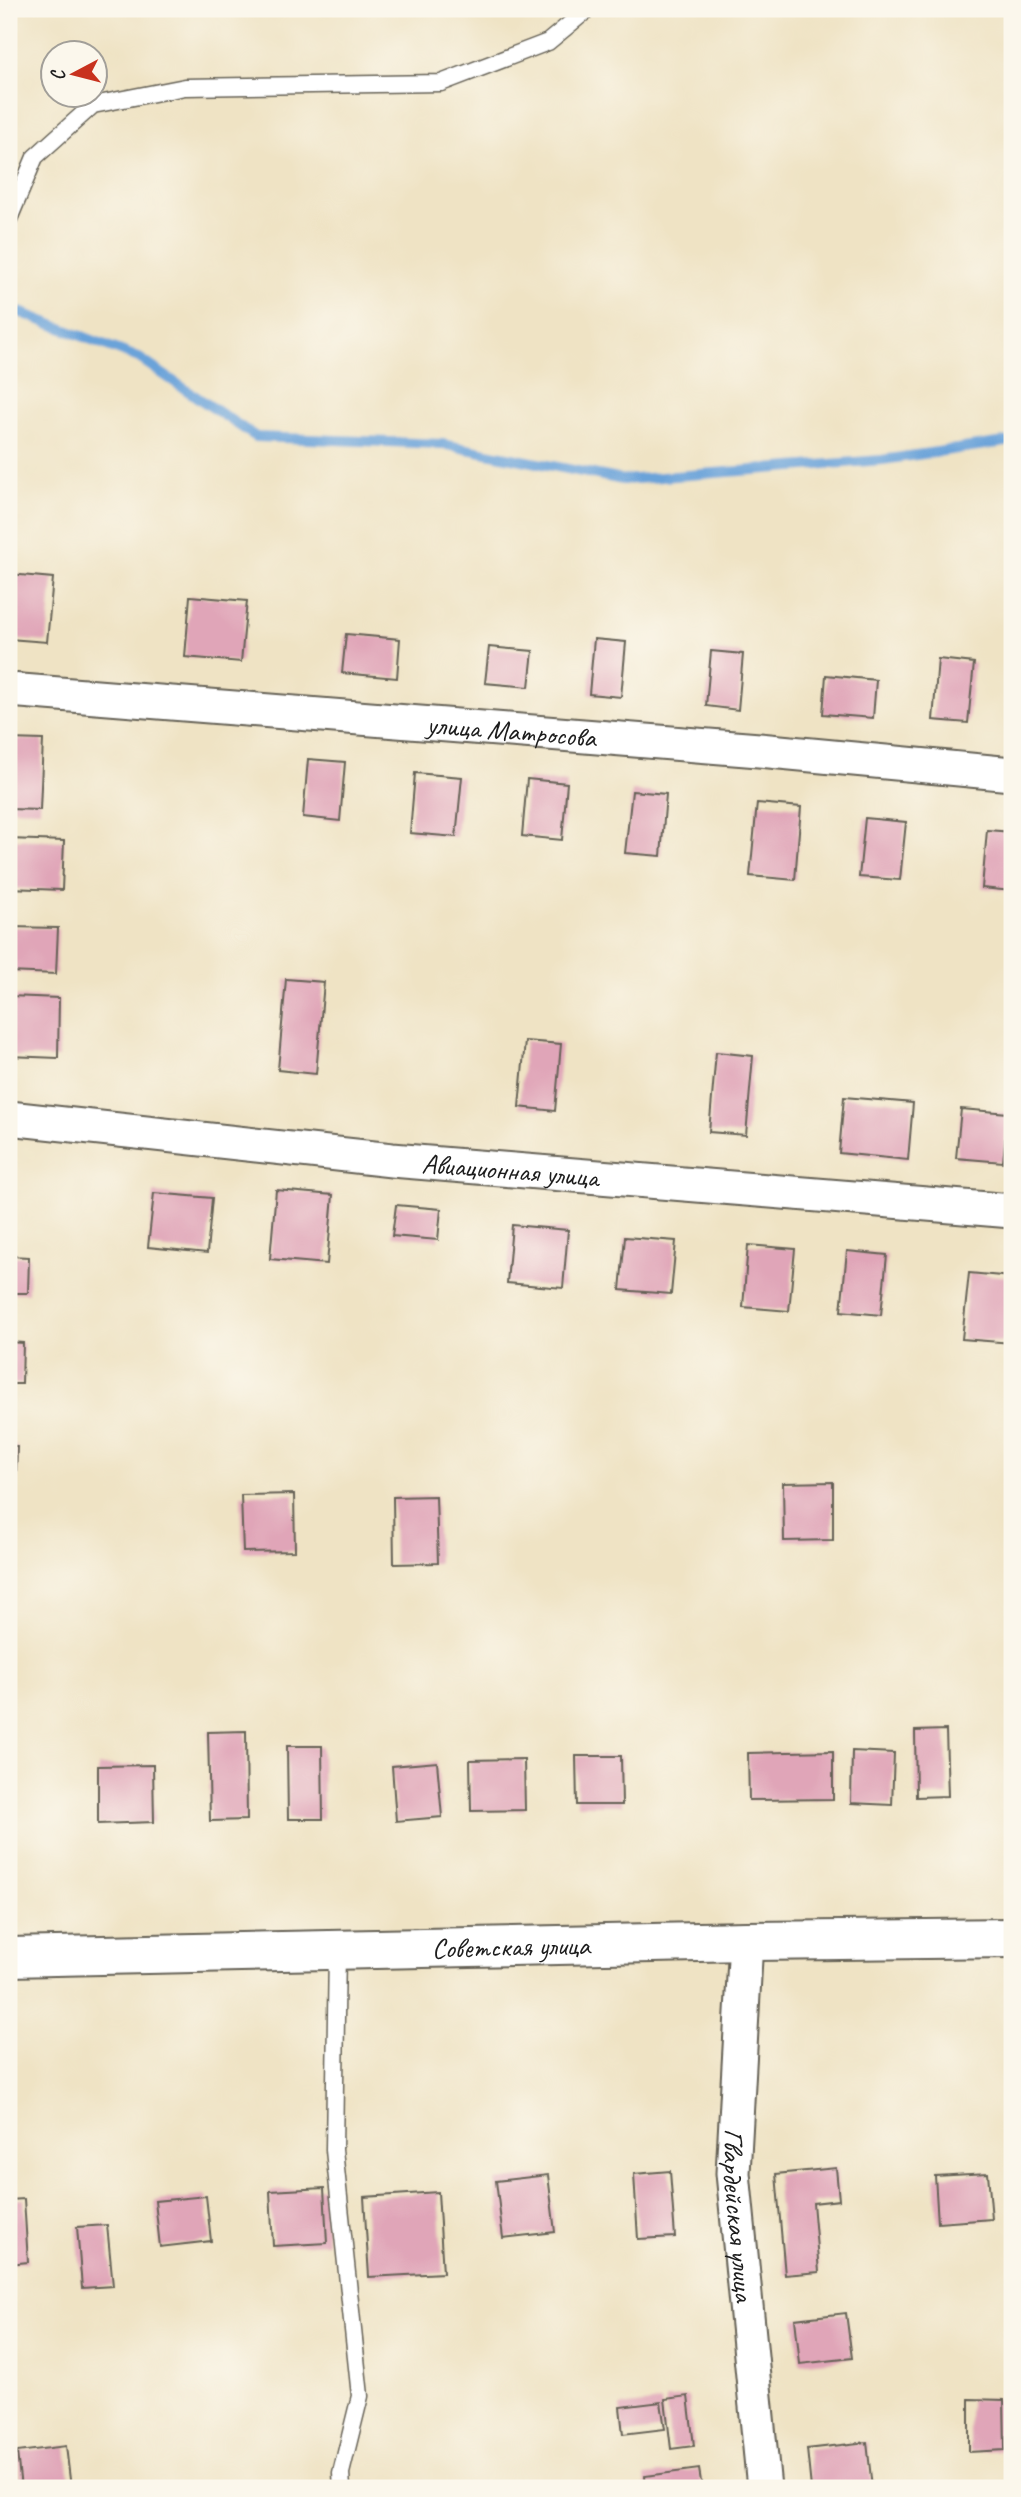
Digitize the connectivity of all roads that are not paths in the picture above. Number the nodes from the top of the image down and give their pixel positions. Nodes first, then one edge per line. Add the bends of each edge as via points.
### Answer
1 (588, 9) edge
2 (9, 219) edge
3 (9, 690) edge
4 (1012, 774) edge
5 (9, 1118) edge
6 (1012, 1211) edge
7 (1012, 1938) edge
8 (746, 1941) junction
9 (337, 1950) junction
10 (9, 1957) edge
11 (342, 2488) edge
12 (764, 2488) edge

1 - 2 lane via 548,42 441,83 185,87 93,105 35,157
3 - 4 street, улица Матросова via 745,748
5 - 6 street, Авиационная улица via 392,1160
7 - 8 main road, Советская улица
8 - 9 main road, Советская улица
8 - 12 street, Гвардейская улица via 733,2173
9 - 10 main road, Советская улица
9 - 11 lane via 334,2150 360,2396 341,2473

